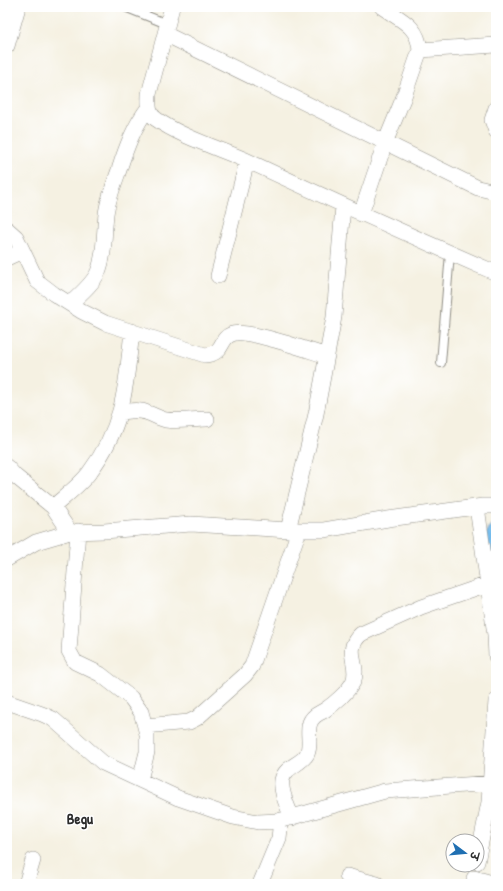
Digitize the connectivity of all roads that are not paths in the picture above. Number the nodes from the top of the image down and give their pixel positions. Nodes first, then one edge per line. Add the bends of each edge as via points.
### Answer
1 (18, 7) edge
2 (125, 7) edge
3 (172, 7) edge
4 (382, 7) edge
5 (166, 29) junction
6 (496, 45) edge
7 (7, 46) edge
8 (420, 50) junction
9 (149, 107) junction
10 (496, 108) edge
11 (496, 131) edge
12 (385, 143) junction
13 (247, 161) junction
14 (496, 190) edge
15 (343, 206) junction
16 (361, 214) junction
17 (7, 229) edge
18 (22, 251) junction
19 (450, 253) junction
20 (7, 258) edge
21 (496, 273) edge
22 (218, 276) dead end
23 (70, 304) junction
24 (132, 332) junction
25 (327, 356) junction
26 (441, 363) dead end
27 (120, 412) junction
28 (207, 419) dead end
29 (7, 468) edge
30 (496, 506) edge
31 (53, 507) junction
32 (477, 507) junction
33 (293, 530) junction
34 (74, 532) junction
35 (7, 559) edge
36 (488, 584) junction
37 (496, 656) edge
38 (496, 701) edge
39 (7, 702) edge
40 (145, 726) junction
41 (140, 780) junction
42 (491, 783) junction
43 (285, 820) junction
44 (483, 833) edge
45 (33, 860) dead end
46 (347, 876) dead end
47 (474, 876) edge
48 (26, 884) edge
49 (260, 884) edge
50 (377, 884) edge
51 (496, 884) edge

1 - 7 street
2 - 5 lane
3 - 5 street
4 - 8 street via 412,27
5 - 9 street via 149,94
5 - 12 street
6 - 8 street
8 - 12 street
9 - 13 street via 155,119
9 - 23 street via 140,118 128,142 113,186 106,213 98,272
10 - 11 street via 492,120
12 - 14 street via 478,188
12 - 16 street
13 - 15 street
13 - 22 street
15 - 16 street
15 - 25 street via 334,317
16 - 19 street
17 - 18 street via 16,237
18 - 20 street
18 - 23 street via 37,281
19 - 21 street
19 - 26 lane
23 - 24 street via 105,323
24 - 25 street via 205,355 218,352 228,336 238,332
24 - 27 street via 126,389
25 - 33 street
27 - 28 street via 138,410 174,421
27 - 31 street via 109,442 88,475
29 - 31 street
30 - 32 street
31 - 34 street
32 - 33 street via 324,530
32 - 36 street
33 - 34 street via 191,524
33 - 40 street via 252,666 189,722
34 - 35 street via 36,542
34 - 40 street via 69,651 75,662 100,674 131,698 141,712
36 - 37 street
36 - 43 street via 421,607 361,634 354,640 352,646 355,678 352,684 335,704 314,716 308,732 307,753 301,761 290,768 282,780
38 - 42 street
39 - 41 street via 53,719 103,763
40 - 41 street via 146,752
41 - 43 street via 178,798 233,817 258,822
42 - 43 street via 385,791
42 - 44 street
43 - 49 street
45 - 48 street
46 - 50 street
47 - 51 street

